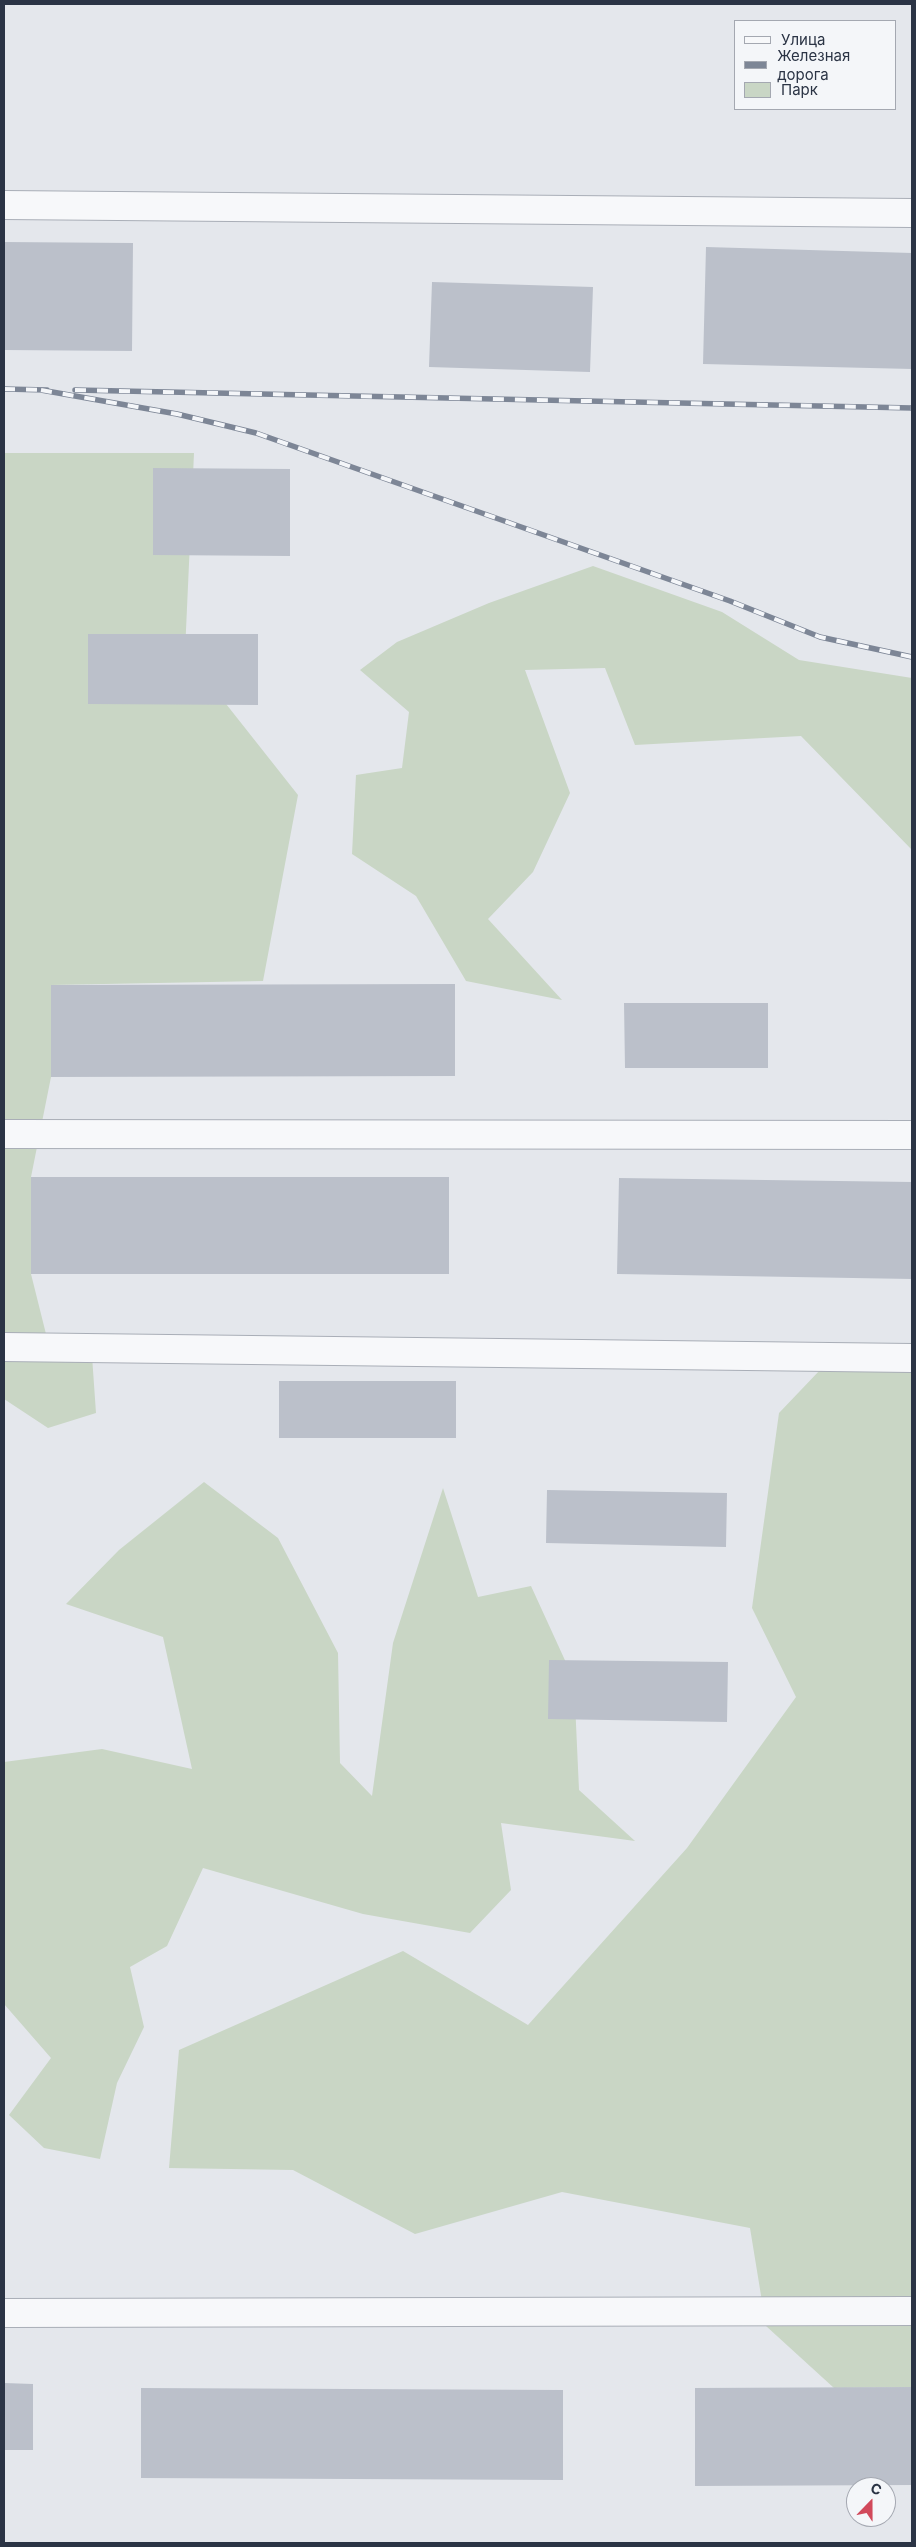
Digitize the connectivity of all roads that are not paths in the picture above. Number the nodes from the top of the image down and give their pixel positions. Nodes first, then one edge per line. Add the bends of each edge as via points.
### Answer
1 (4, 205) edge
2 (912, 213) edge
3 (4, 1134) edge
4 (912, 1136) edge
5 (4, 1347) edge
6 (912, 1358) edge
7 (912, 2312) edge
8 (4, 2313) edge

1 - 2 street
3 - 4 street
5 - 6 street
7 - 8 street

